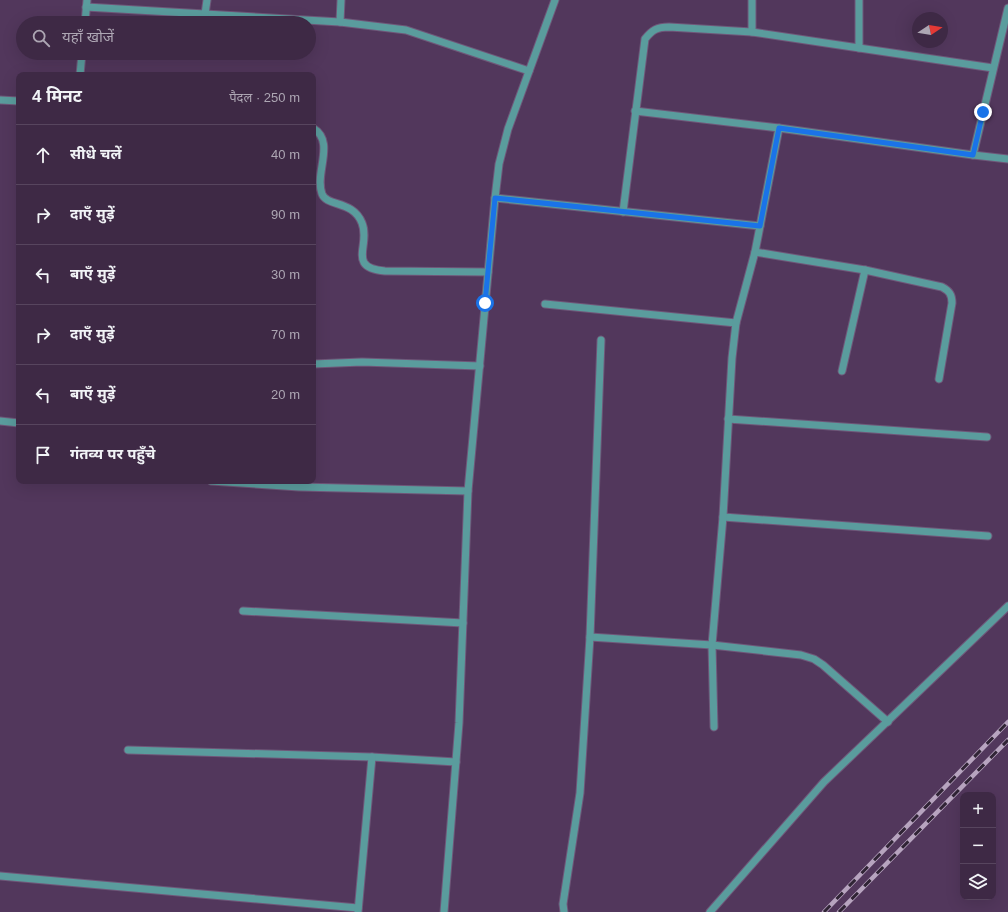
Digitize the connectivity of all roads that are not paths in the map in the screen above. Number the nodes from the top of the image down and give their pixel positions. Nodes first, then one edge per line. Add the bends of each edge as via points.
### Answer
1 (207, 0) edge
2 (341, 0) edge
3 (554, 0) edge
4 (752, 0) edge
5 (859, 0) edge
6 (86, 3) edge
7 (1008, 8) edge
8 (205, 14) junction
9 (85, 16) edge
10 (239, 16) edge
11 (316, 21) edge
12 (340, 22) junction
13 (752, 32) junction
14 (859, 48) junction
15 (81, 60) edge
16 (993, 68) junction
17 (529, 71) junction
18 (80, 72) edge
19 (0, 100) edge
20 (16, 101) edge
21 (635, 111) junction
22 (779, 128) junction
23 (316, 131) edge
24 (973, 155) junction
25 (1008, 159) edge
26 (495, 198) junction
27 (623, 212) junction
28 (760, 226) junction
29 (754, 252) junction
30 (865, 270) junction
31 (488, 272) junction
32 (545, 304) dead end
33 (736, 323) junction
34 (601, 340) dead end
35 (316, 364) edge
36 (480, 366) junction
37 (842, 371) dead end
38 (939, 378) dead end
39 (728, 419) junction
40 (0, 421) edge
41 (16, 423) edge
42 (987, 437) dead end
43 (255, 484) edge
44 (468, 491) junction
45 (723, 517) junction
46 (988, 536) dead end
47 (1008, 606) edge
48 (243, 611) dead end
49 (463, 623) junction
50 (590, 638) junction
51 (712, 645) junction
52 (888, 722) junction
53 (714, 727) dead end
54 (128, 750) dead end
55 (372, 757) junction
56 (456, 762) junction
57 (0, 876) edge
58 (358, 910) edge
59 (444, 912) edge
60 (564, 912) edge
61 (710, 912) edge

1 - 8 street
2 - 12 street
3 - 17 street
4 - 13 street
5 - 14 street
6 - 8 street
6 - 9 street
7 - 16 street
8 - 10 street
11 - 12 street
12 - 17 street via 406,30
13 - 14 street
13 - 21 street via 669,27 653,29 645,39
14 - 16 street
15 - 18 street
16 - 24 street
17 - 26 street via 508,129 499,164
19 - 20 street
21 - 22 street
21 - 27 street
22 - 24 street
22 - 28 street
23 - 31 street via 322,136 324,143 322,193 326,200 350,208 357,214 364,229 364,263 370,268 385,271
24 - 25 street
26 - 27 street
26 - 31 street
27 - 28 street
28 - 29 street
29 - 30 street
29 - 33 street
30 - 37 street
30 - 38 street via 942,287 949,291 952,303
31 - 36 street
32 - 33 street
33 - 39 street
34 - 50 street
35 - 36 street via 362,362
36 - 44 street
39 - 42 street
39 - 45 street
40 - 41 street
43 - 44 street
44 - 49 street
45 - 46 street
45 - 51 street
47 - 52 street
48 - 49 street
49 - 56 street
50 - 51 street
50 - 60 street via 580,793 563,904
51 - 52 street via 801,655 814,659
51 - 53 street
52 - 61 street via 824,782
54 - 55 street
55 - 56 street
55 - 58 street
56 - 59 street
57 - 58 street

